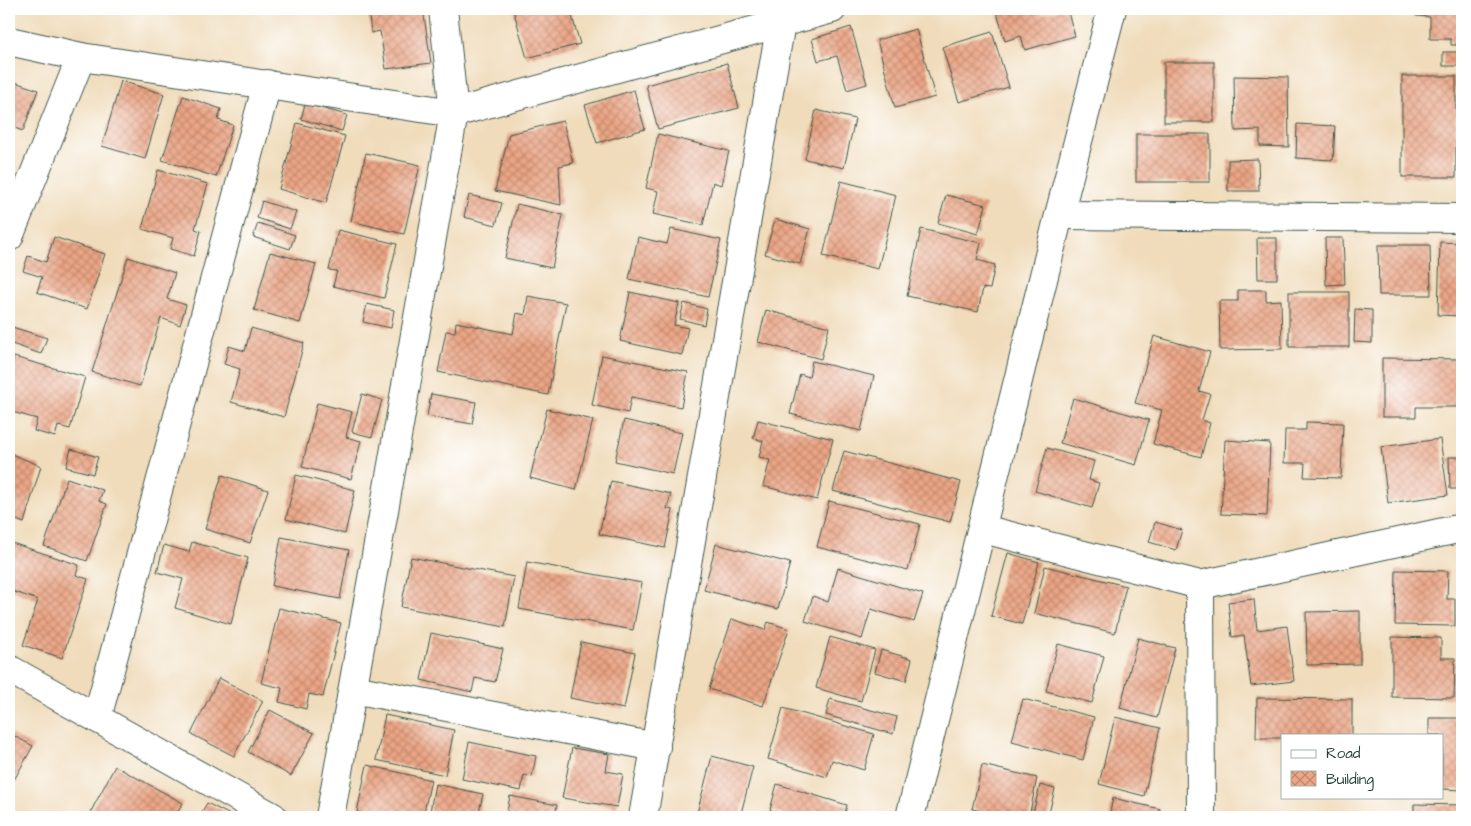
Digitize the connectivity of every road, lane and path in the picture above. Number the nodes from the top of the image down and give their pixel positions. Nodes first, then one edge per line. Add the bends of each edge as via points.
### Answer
1 (443, 9) edge
2 (832, 9) edge
3 (1112, 9) edge
4 (781, 23) junction
5 (9, 41) edge
6 (81, 57) junction
7 (266, 84) junction
8 (454, 112) junction
9 (1059, 215) junction
10 (1462, 218) edge
11 (9, 237) edge
12 (1462, 528) edge
13 (983, 529) junction
14 (1200, 585) junction
15 (9, 669) edge
16 (353, 689) junction
17 (97, 718) junction
18 (656, 748) junction
19 (273, 817) edge
20 (330, 817) edge
21 (643, 817) edge
22 (910, 817) edge
23 (1201, 817) edge

1 - 8 street
2 - 4 street
3 - 9 street
4 - 8 street
4 - 18 street
5 - 6 street
6 - 7 street
6 - 11 street
7 - 8 street
7 - 17 street
8 - 16 street
9 - 10 street
9 - 13 street
12 - 14 street
13 - 14 street
13 - 22 street
14 - 23 street
15 - 17 street
16 - 18 street
16 - 20 street
17 - 19 street
18 - 21 street

